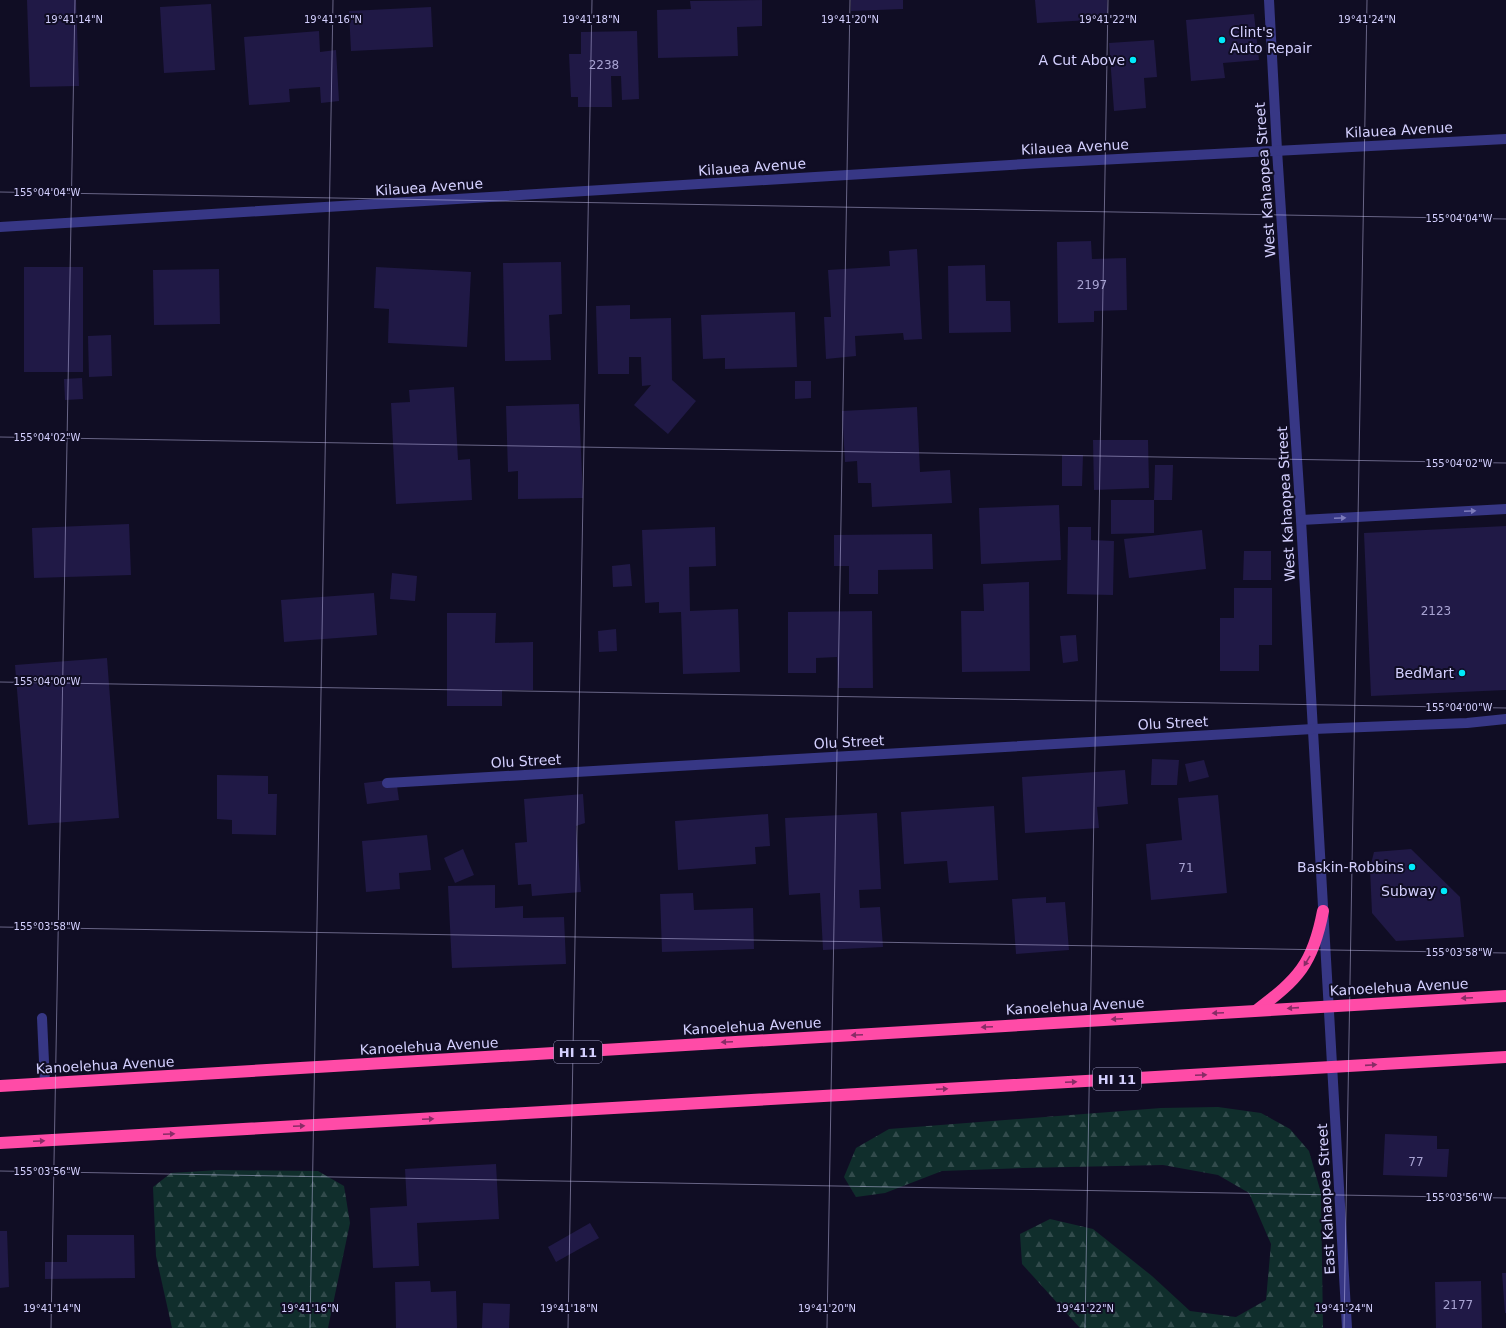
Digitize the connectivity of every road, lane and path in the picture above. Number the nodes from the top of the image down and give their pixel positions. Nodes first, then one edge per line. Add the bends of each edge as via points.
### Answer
1 (1269, 0) edge
2 (1506, 139) edge
3 (1277, 150) junction
4 (0, 227) edge
5 (1506, 508) edge
6 (1301, 520) junction
7 (1506, 719) edge
8 (1313, 729) junction
9 (387, 783) dead end
10 (1323, 911) junction
11 (1506, 996) edge
12 (1329, 1006) junction
13 (1257, 1010) junction
14 (42, 1018) dead end
15 (1506, 1058) edge
16 (1332, 1068) junction
17 (45, 1084) junction
18 (0, 1086) edge
19 (0, 1144) edge
20 (1347, 1328) edge

1 - 3 street, West Kahaopea Street
2 - 3 street, Kilauea Avenue
3 - 4 street, Kilauea Avenue
3 - 6 street, West Kahaopea Street
6 -> 5 street
6 - 8 street, West Kahaopea Street
7 - 8 street, Olu Street
8 - 9 street, Olu Street
8 - 10 street, West Kahaopea Street
10 - 12 street, West Kahaopea Street
10 -> 13 highway via 1315,945 1304,965 1288,984
11 -> 12 highway, Kanoelehua Avenue / HI 11
12 -> 13 highway, Kanoelehua Avenue / HI 11
12 - 16 street, East Kahaopea Street
13 -> 17 highway, Kanoelehua Avenue / HI 11
14 - 17 street
16 -> 15 highway, HI 11
19 -> 16 highway, HI 11
16 - 20 street, East Kahaopea Street
17 - 18 highway, Kanoelehua Avenue / HI 11

